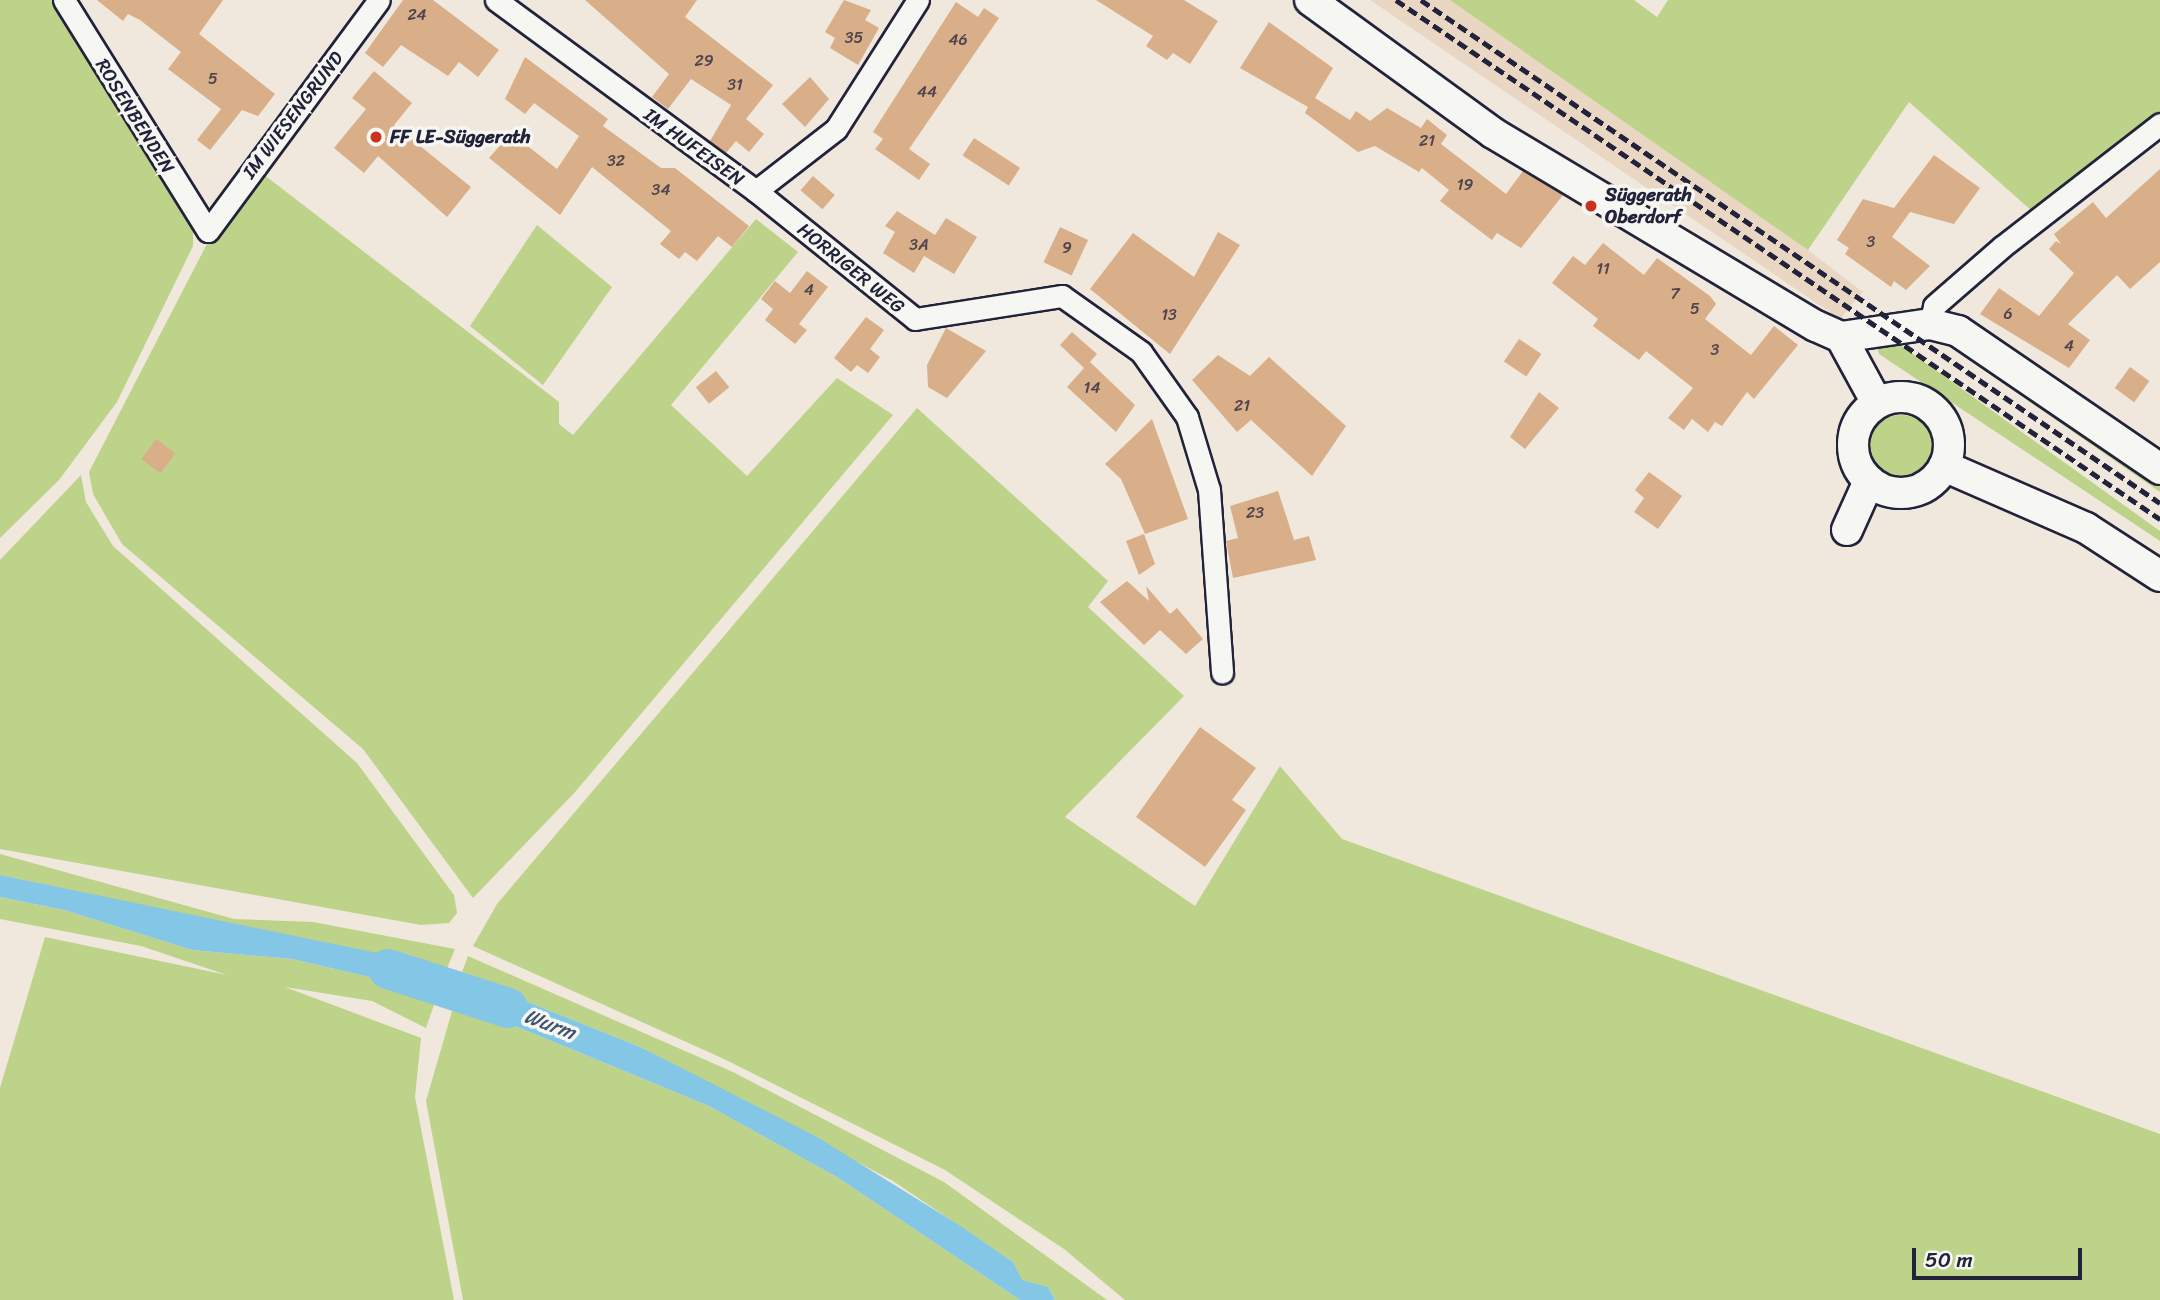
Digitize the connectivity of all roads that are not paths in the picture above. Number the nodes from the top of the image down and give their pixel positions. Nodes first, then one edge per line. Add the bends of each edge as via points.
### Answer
1 (64, 0) edge
2 (379, 0) edge
3 (496, 0) edge
4 (918, 0) edge
5 (1310, 0) edge
6 (2160, 124) edge
7 (756, 191) junction
8 (208, 231) joint
9 (1930, 324) junction
10 (1853, 336) junction
11 (1877, 403) junction
12 (1944, 467) junction
13 (2160, 469) edge
14 (1869, 481) junction
15 (1847, 530) dead end
16 (2160, 576) edge
17 (1222, 673) dead end

1 - 8 street, ROSENBENDEN
2 - 8 street, IM WIESENGRUND
3 - 7 street, IM HUFEISEN
4 - 7 street, IM HUFEISEN via 836,129
5 - 10 main road via 1493,133
6 - 9 street via 2095,169 1934,306
7 - 17 street, HORRIGER WEG via 915,319 1062,296 1141,352 1187,417 1209,490
9 - 10 main road
9 - 13 main road via 1958,331
10 - 11 main road
11 - 12 main road via 1905,397 1931,407 1947,430
11 - 14 main road via 1860,418 1853,441
12 - 14 main road via 1932,482 1905,493
12 - 16 main road via 2086,528
14 - 15 main road

